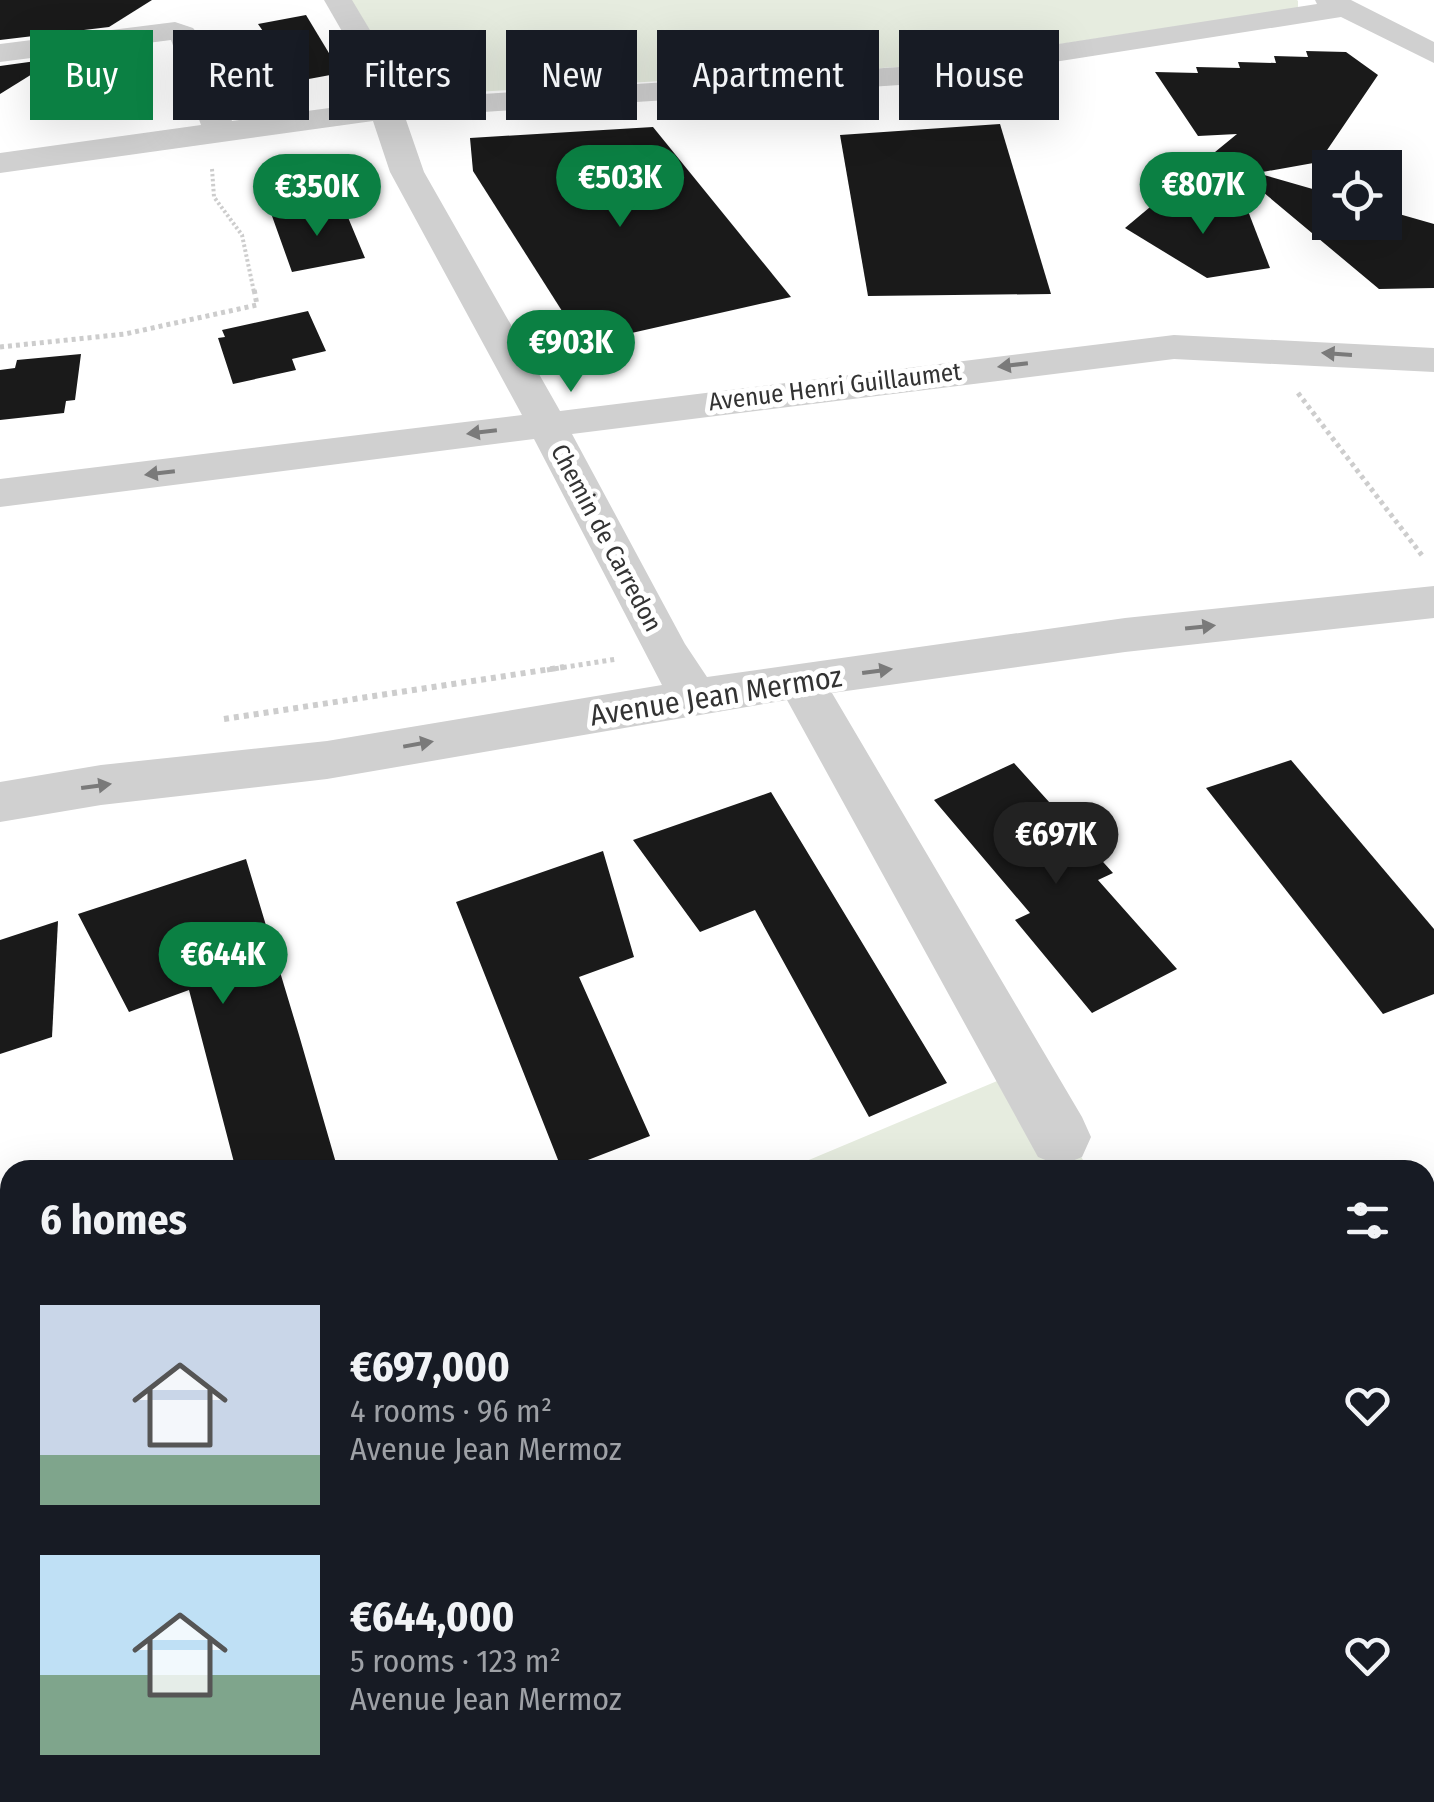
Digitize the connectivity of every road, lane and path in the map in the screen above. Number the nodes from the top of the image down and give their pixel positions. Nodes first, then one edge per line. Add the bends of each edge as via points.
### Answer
1 (338, 0) edge
2 (1337, 4) edge
3 (354, 30) edge
4 (0, 53) edge
5 (1434, 54) edge
6 (486, 94) edge
7 (329, 110) edge
8 (389, 120) edge
9 (220, 132) junction
10 (211, 162) dead end
11 (0, 163) edge
12 (0, 347) edge
13 (1263, 349) junction
14 (1434, 360) edge
15 (546, 424) junction
16 (0, 493) edge
17 (1432, 584) edge
18 (800, 682) junction
19 (695, 698) junction
20 (0, 802) edge
21 (1060, 1137) dead end

1 - 3 street, Chemin de Carredon
2 - 5 street
2 - 6 street via 914,75
4 - 9 street via 175,31 182,34
7 - 9 street
8 - 15 street, Chemin de Carredon via 407,172
9 - 11 street
10 - 12 path via 214,197 242,235 257,306 125,334
14 -> 13 street, Avenue Henri Guillaumet
13 -> 15 street, Avenue Henri Guillaumet via 1174,346 1097,354
13 - 17 path
15 -> 16 street, Avenue Henri Guillaumet
15 - 19 street, Chemin de Carredon
18 -> 17 street, Avenue Jean Mermoz
18 - 19 street, Avenue Jean Mermoz
18 - 21 street
20 -> 19 street, Avenue Jean Mermoz via 327,760

